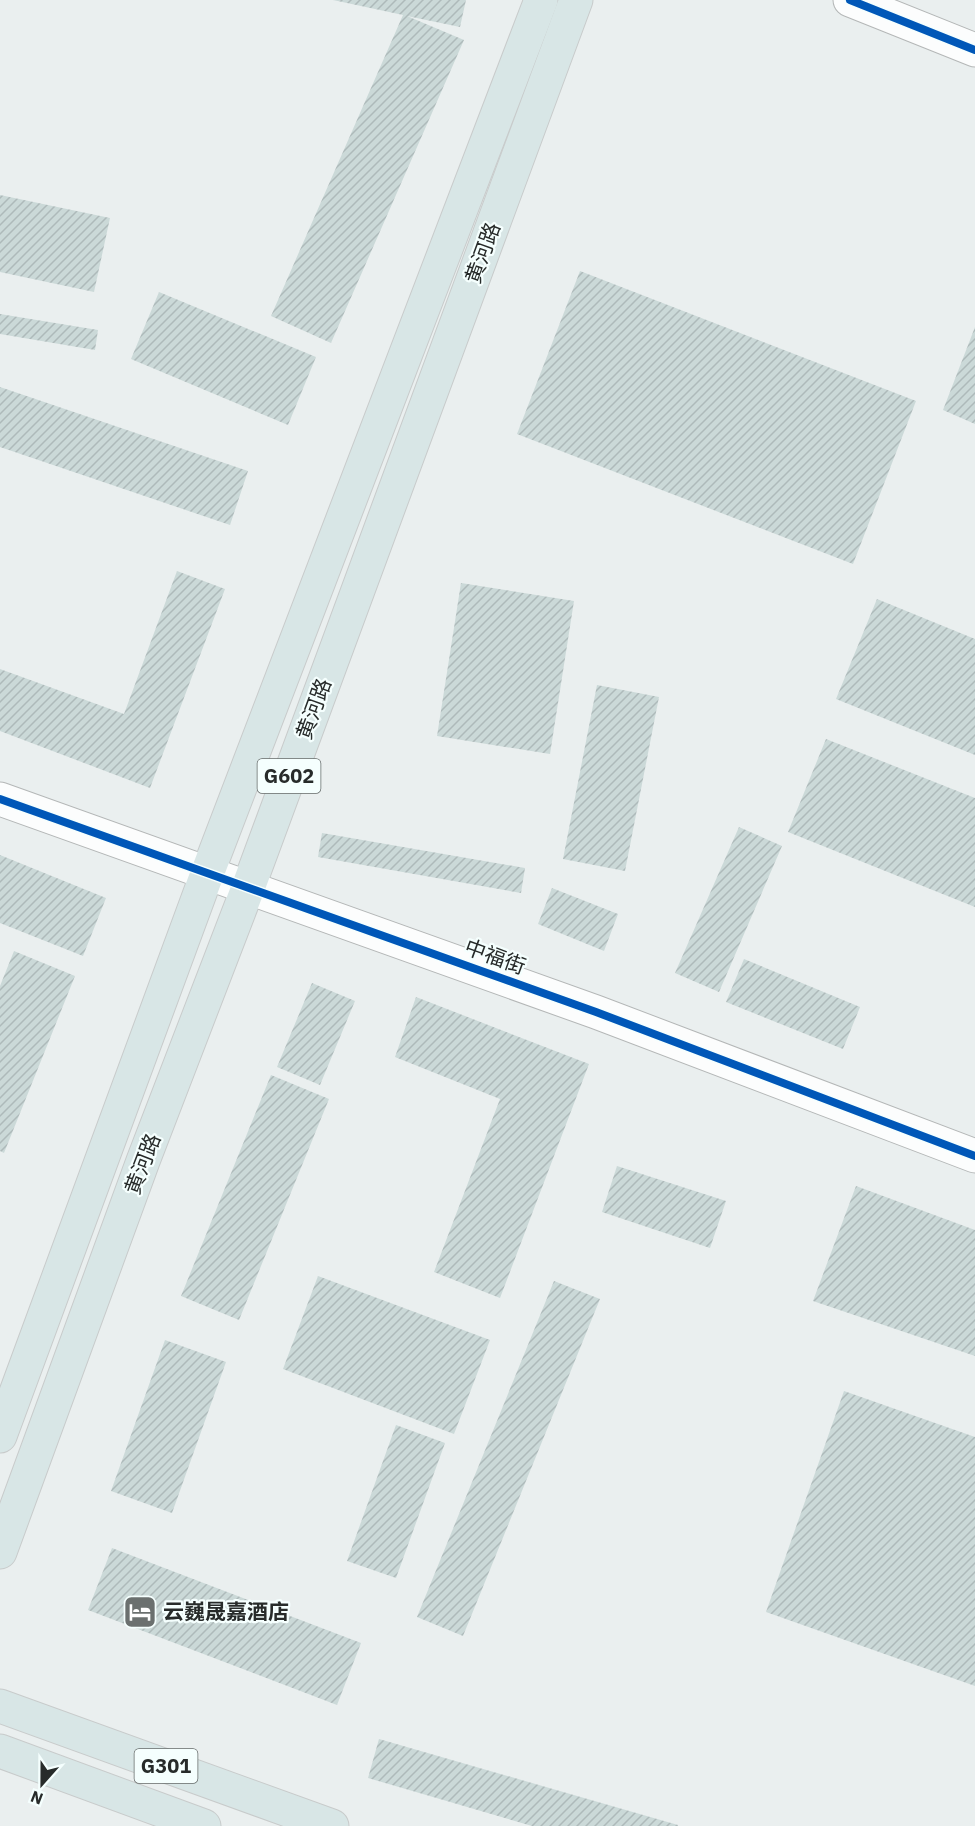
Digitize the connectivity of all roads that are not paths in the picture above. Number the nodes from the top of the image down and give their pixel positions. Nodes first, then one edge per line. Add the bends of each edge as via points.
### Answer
1 (541, 0) edge
2 (576, 0) edge
3 (850, 0) edge
4 (975, 50) edge
5 (0, 799) edge
6 (207, 874) junction
7 (248, 888) junction
8 (975, 1156) edge
9 (0, 1436) edge
10 (0, 1552) edge
11 (0, 1706) edge
12 (0, 1751) edge
13 (204, 1826) edge
14 (332, 1826) edge

1 - 6 highway, 黄河路 / G602
2 - 7 highway, 黄河路 / G602
3 - 4 street
5 - 6 street, 中福街
6 - 7 street, 中福街
6 - 9 highway, 黄河路 / G602
7 - 8 street, 中福街 via 596,1012
7 - 10 highway, 黄河路 / G602
11 - 14 highway, G301
12 - 13 highway, G301

